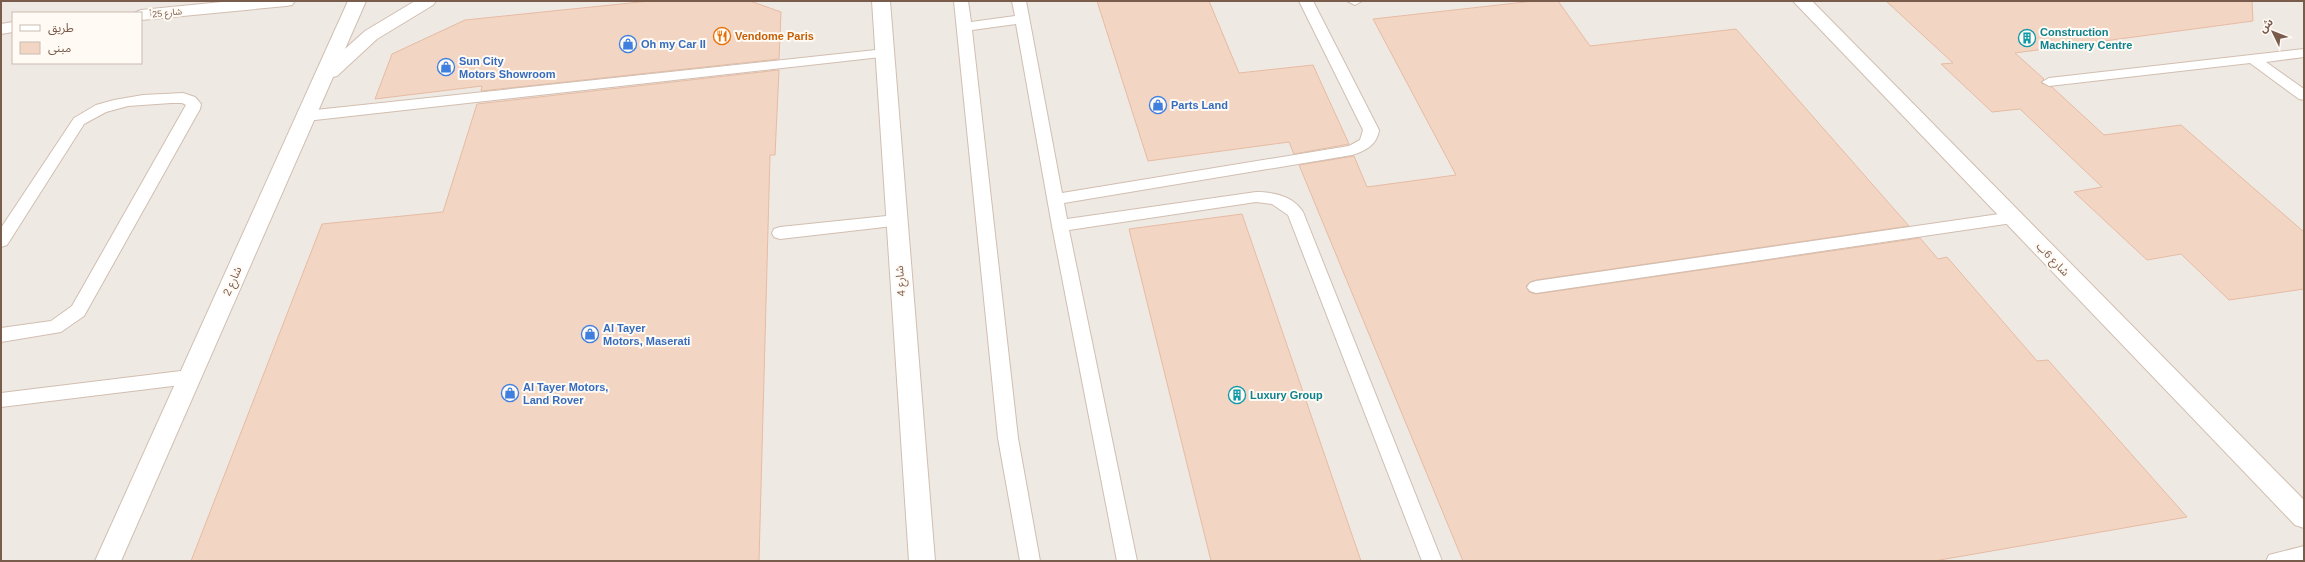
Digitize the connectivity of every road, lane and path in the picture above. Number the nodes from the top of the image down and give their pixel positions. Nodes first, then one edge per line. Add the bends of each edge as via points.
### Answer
1 (286, 1) edge
2 (358, 1) edge
3 (427, 1) edge
4 (881, 1) edge
5 (961, 1) edge
6 (1018, 1) edge
7 (1306, 1) edge
8 (1802, 1) edge
9 (142, 15) edge
10 (1022, 19) junction
11 (12, 27) edge
12 (966, 27) junction
13 (1, 28) edge
14 (884, 53) junction
15 (2304, 53) edge
16 (2254, 59) junction
17 (2049, 82) dead end
18 (319, 85) junction
19 (2304, 96) edge
20 (306, 116) junction
21 (1055, 199) junction
22 (2013, 218) junction
23 (896, 221) junction
24 (1060, 226) junction
25 (780, 233) dead end
26 (1, 241) edge
27 (1536, 287) dead end
28 (1, 335) edge
29 (189, 377) junction
30 (1, 400) edge
31 (2304, 517) edge
32 (2304, 555) edge
33 (108, 561) edge
34 (922, 561) edge
35 (1030, 561) edge
36 (1127, 561) edge
37 (1432, 561) edge
38 (2276, 561) edge

1 - 9 street, شارع 25أ
2 - 18 street, شارع 2
3 - 18 street via 371,35 346,56
4 - 14 street, شارع 4
5 - 12 lane
6 - 10 lane
7 - 21 lane via 1371,130 1367,142 1352,150
8 - 22 street, شارع 6ب
10 - 12 lane
10 - 21 lane
11 - 13 street
12 - 35 lane via 1008,438
14 - 20 lane
14 - 23 street, شارع 4
15 - 16 lane
16 - 17 lane
16 - 19 lane
18 - 20 street, شارع 2
20 - 29 street, شارع 2
21 - 24 lane
22 - 27 lane
22 - 31 street, شارع 6ب
23 - 25 lane
23 - 34 street, شارع 4
24 - 36 lane
24 - 37 lane via 1256,197 1273,198 1289,205 1295,212 1428,544
26 - 28 lane via 79,121 85,116 113,105 174,98 190,100 194,104 78,311 55,327
29 - 30 lane
29 - 33 street, شارع 2
32 - 38 lane

